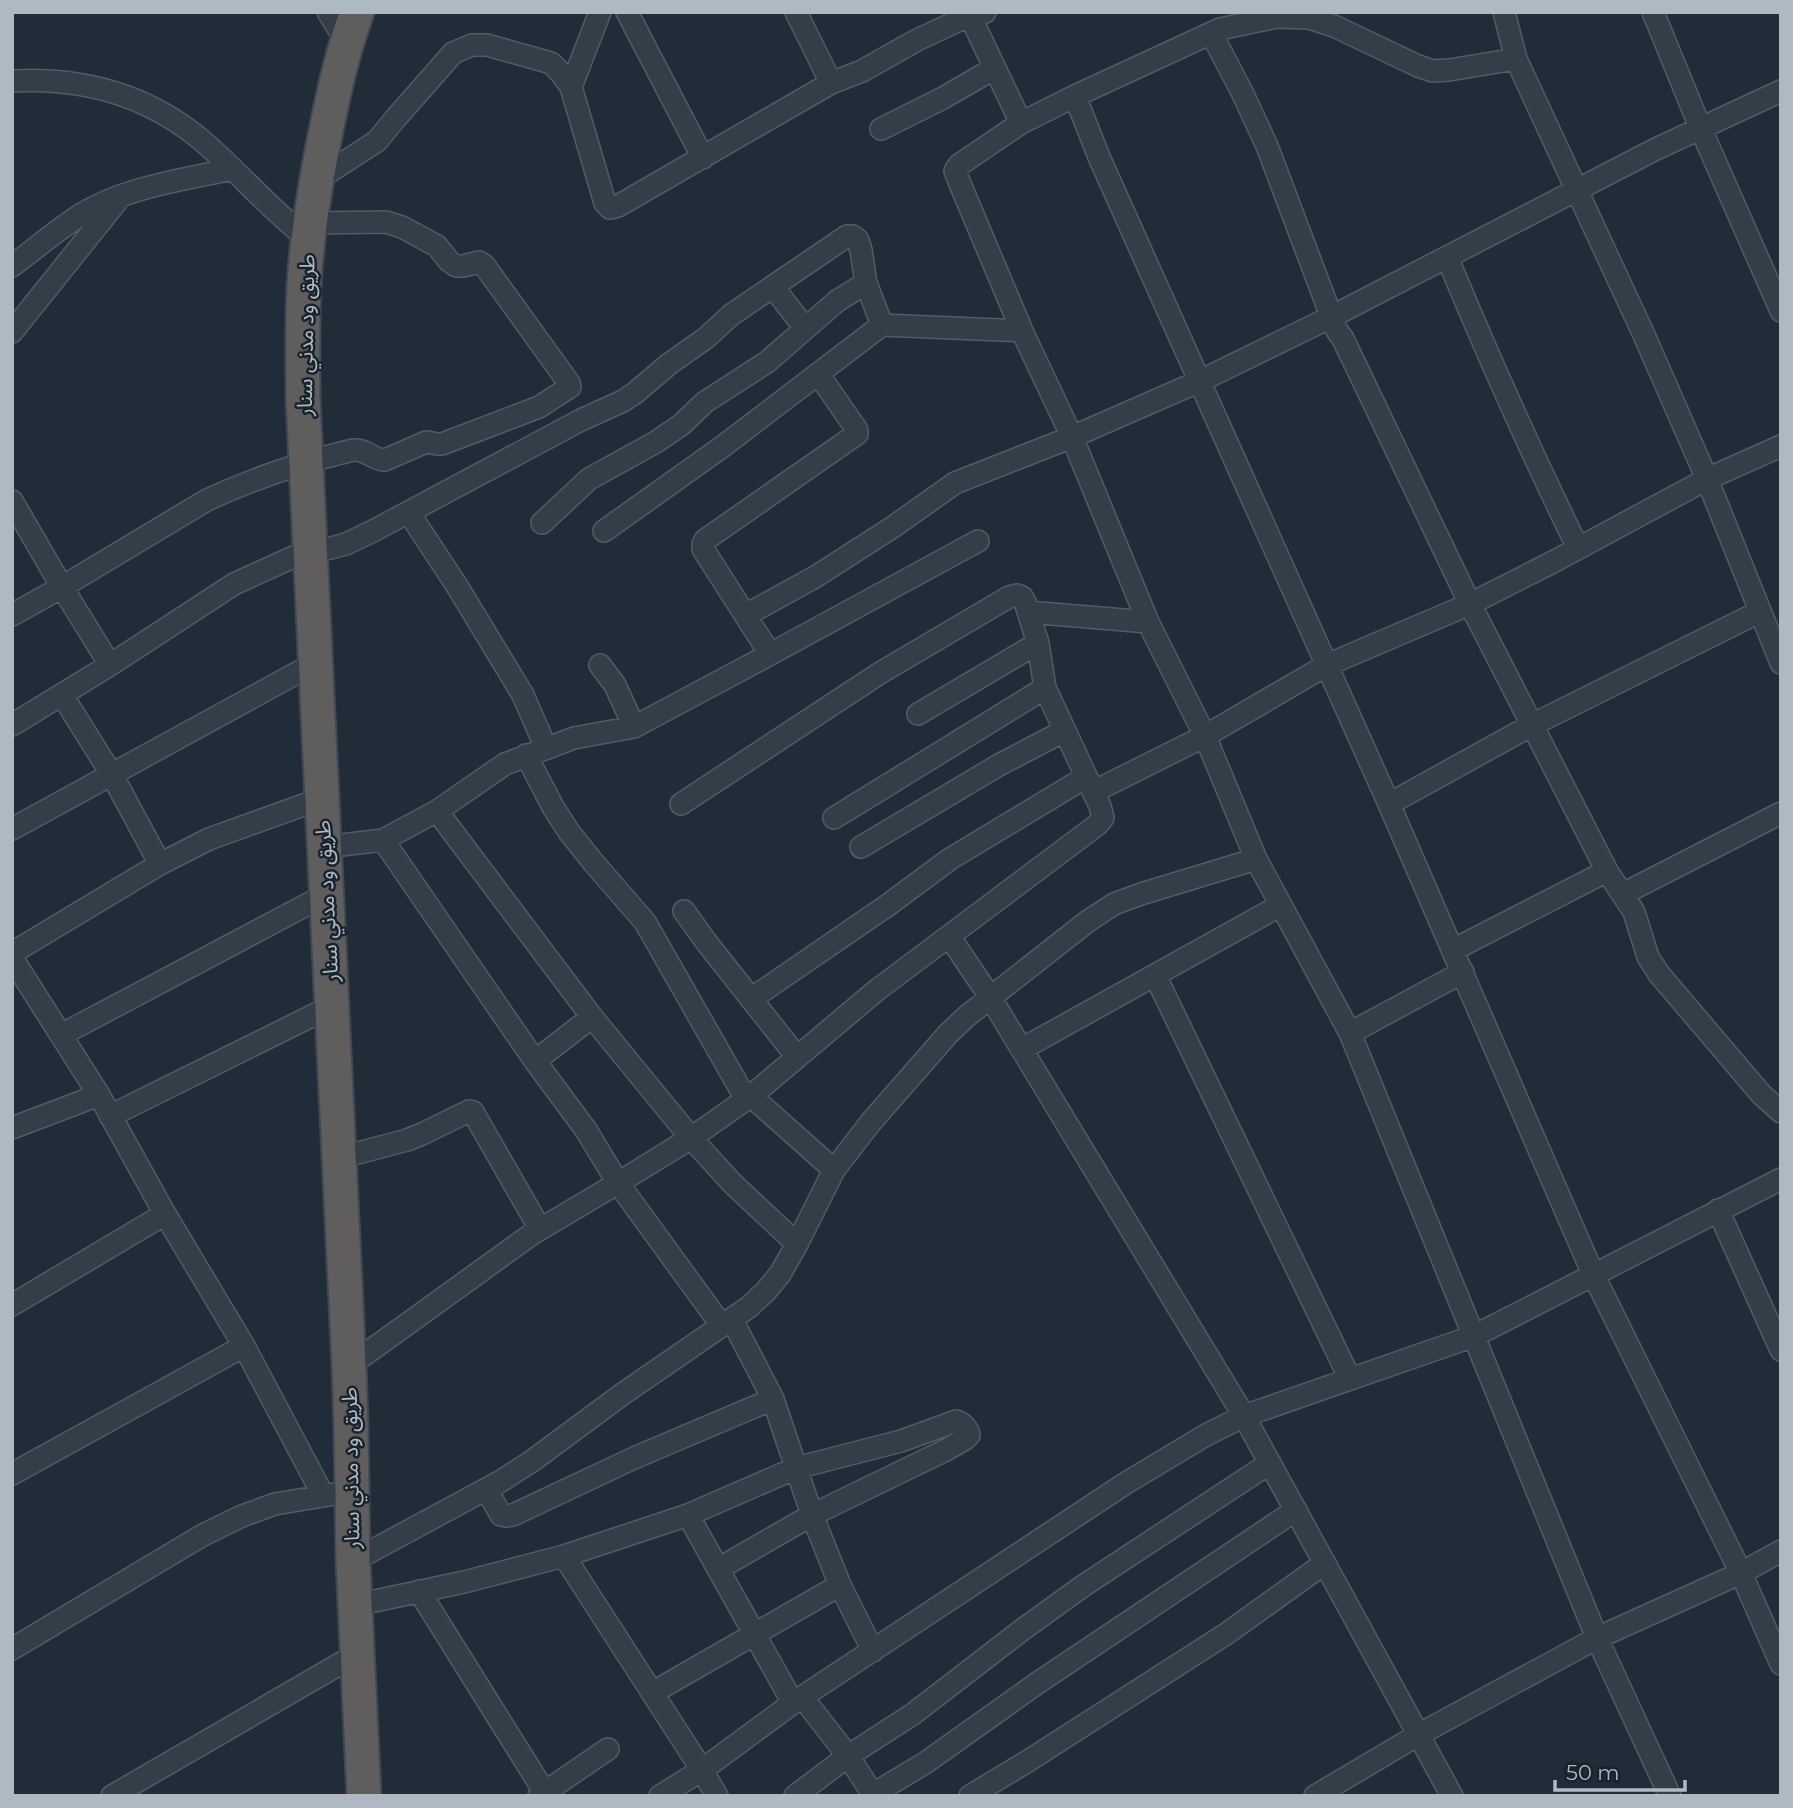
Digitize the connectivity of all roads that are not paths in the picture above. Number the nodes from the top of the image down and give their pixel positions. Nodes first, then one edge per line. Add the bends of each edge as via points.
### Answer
1 (328, 12) edge
2 (600, 12) edge
3 (627, 12) edge
4 (796, 12) edge
5 (1504, 12) edge
6 (1653, 12) edge
7 (969, 15) edge
8 (352, 27) edge
9 (1211, 33) junction
10 (1516, 59) junction
11 (995, 68) junction
12 (12, 81) edge
13 (831, 83) junction
14 (571, 87) junction
15 (1781, 91) edge
16 (1075, 96) junction
17 (1021, 123) junction
18 (1700, 127) junction
19 (881, 129) dead end
20 (703, 158) junction
21 (232, 169) junction
22 (317, 180) junction
23 (1576, 189) junction
24 (120, 196) junction
25 (309, 231) junction
26 (1447, 257) junction
27 (12, 266) edge
28 (866, 283) junction
29 (773, 287) junction
30 (1781, 311) edge
31 (1331, 317) junction
32 (882, 326) junction
33 (804, 328) junction
34 (1022, 331) junction
35 (12, 332) edge
36 (818, 375) junction
37 (1200, 381) junction
38 (1072, 438) junction
39 (1781, 446) edge
40 (306, 462) junction
41 (1707, 479) junction
42 (12, 501) edge
43 (409, 513) junction
44 (542, 523) dead end
45 (604, 531) dead end
46 (978, 541) dead end
47 (1578, 548) junction
48 (311, 550) junction
49 (62, 587) junction
50 (1470, 604) junction
51 (1028, 612) junction
52 (1759, 612) junction
53 (12, 615) edge
54 (746, 615) junction
55 (1148, 622) junction
56 (1038, 643) junction
57 (770, 654) junction
58 (315, 663) junction
59 (1781, 663) edge
60 (110, 665) junction
61 (600, 665) dead end
62 (1327, 665) junction
63 (1045, 688) junction
64 (62, 695) junction
65 (918, 714) dead end
66 (1532, 724) junction
67 (12, 725) edge
68 (634, 727) junction
69 (1064, 731) junction
70 (1205, 736) junction
71 (536, 751) junction
72 (112, 775) junction
73 (1090, 785) junction
74 (323, 798) junction
75 (681, 804) dead end
76 (1389, 804) junction
77 (438, 811) junction
78 (1781, 813) edge
79 (834, 818) dead end
80 (12, 829) edge
81 (383, 840) junction
82 (325, 847) junction
83 (861, 847) dead end
84 (1256, 859) junction
85 (160, 864) junction
86 (1607, 871) junction
87 (327, 894) junction
88 (1623, 894) junction
89 (1281, 905) junction
90 (684, 911) dead end
91 (949, 936) junction
92 (1453, 950) junction
93 (12, 955) edge
94 (1462, 972) junction
95 (1155, 975) junction
96 (990, 997) junction
97 (751, 999) junction
98 (332, 1006) junction
99 (592, 1017) junction
100 (1350, 1033) junction
101 (61, 1035) junction
102 (1022, 1049) junction
103 (797, 1057) junction
104 (535, 1061) junction
105 (99, 1095) junction
106 (748, 1097) junction
107 (1781, 1112) edge
108 (110, 1116) junction
109 (12, 1128) edge
110 (691, 1138) junction
111 (339, 1158) junction
112 (834, 1170) junction
113 (1781, 1179) edge
114 (618, 1183) junction
115 (1718, 1210) junction
116 (165, 1214) junction
117 (540, 1229) junction
118 (797, 1244) junction
119 (1593, 1274) junction
120 (12, 1305) edge
121 (727, 1323) junction
122 (1474, 1336) junction
123 (244, 1346) junction
124 (1781, 1350) edge
125 (349, 1366) junction
126 (1350, 1379) junction
127 (773, 1399) junction
128 (1244, 1416) junction
129 (1270, 1463) junction
130 (796, 1468) junction
131 (12, 1474) edge
132 (486, 1489) junction
133 (337, 1493) junction
134 (1296, 1510) junction
135 (688, 1515) junction
136 (813, 1515) junction
137 (1781, 1551) edge
138 (564, 1556) junction
139 (353, 1561) junction
140 (1325, 1563) junction
141 (718, 1569) junction
142 (1741, 1573) junction
143 (840, 1585) junction
144 (419, 1591) junction
145 (356, 1605) junction
146 (754, 1633) junction
147 (1597, 1638) junction
148 (12, 1649) edge
149 (873, 1651) junction
150 (357, 1654) junction
151 (1781, 1664) edge
152 (652, 1693) junction
153 (798, 1700) junction
154 (1419, 1735) junction
155 (608, 1749) dead end
156 (848, 1756) junction
157 (702, 1770) junction
158 (544, 1794) edge
159 (872, 1795) edge
160 (112, 1796) edge
161 (364, 1796) edge
162 (660, 1796) edge
163 (717, 1796) edge
164 (796, 1796) edge
165 (970, 1796) edge
166 (1315, 1796) edge
167 (1452, 1796) edge
168 (1670, 1796) edge

1 - 8 street
2 - 14 street
3 - 20 street
4 - 13 street
5 - 10 street
6 - 18 street
7 - 11 street
7 - 13 street
8 - 22 highway, طريق ود مدني سنار via 336,80
9 - 10 street via 1277,17 1309,18 1433,71
9 - 16 street
9 - 31 street via 1267,146
10 - 23 street
11 - 17 street
11 - 19 street
12 - 21 street via 65,81 128,97 184,127
13 - 20 street
14 - 20 street via 610,208
14 - 22 street via 551,64 472,45 453,53 377,141
15 - 18 street
16 - 17 street
16 - 37 street
17 - 34 street via 955,171
18 - 23 street
18 - 30 street
21 - 24 street
21 - 25 street via 286,221
22 - 25 highway, طريق ود مدني سنار
23 - 26 street
23 - 41 street
24 - 27 street via 83,214
24 - 35 street
25 - 40 highway, طريق ود مدني سنار via 303,337
25 - 40 street via 386,222 437,246 456,266 479,262 570,387 538,407 442,444 426,442 385,460 361,450
26 - 31 street
26 - 47 street
28 - 29 street via 858,240 847,236
28 - 32 street
28 - 33 street
29 - 33 street
29 - 43 street via 623,401
31 - 37 street
31 - 50 street
32 - 34 street
32 - 36 street
33 - 44 street via 767,362 705,402 681,425 589,479
34 - 38 street
36 - 45 street
36 - 54 street via 857,434 703,544
37 - 38 street
37 - 62 street
38 - 54 street via 955,483 815,577
38 - 55 street
39 - 41 street
40 - 48 highway, طريق ود مدني سنار
40 - 49 street via 208,500
41 - 47 street
41 - 52 street
42 - 49 street
43 - 48 street via 346,544
43 - 71 street via 523,695
46 - 57 street
47 - 50 street
48 - 58 highway, طريق ود مدني سنار
48 - 60 street via 234,584
49 - 53 street
49 - 60 street
50 - 62 street
50 - 66 street
51 - 55 street
51 - 56 street
51 - 75 street via 1021,597 1009,597 880,673
52 - 59 street
52 - 66 street
54 - 57 street
55 - 70 street
56 - 63 street
56 - 65 street
57 - 68 street
58 - 72 street
58 - 74 highway, طريق ود مدني سنار
60 - 64 street
61 - 68 street via 615,685
62 - 70 street
62 - 76 street
63 - 69 street
63 - 79 street
64 - 67 street
64 - 72 street
66 - 76 street
66 - 86 street
68 - 71 street via 574,738
69 - 73 street
69 - 83 street
70 - 73 street
70 - 84 street
71 - 77 street via 491,772
71 - 106 street via 553,807 645,922
72 - 80 street
72 - 85 street
73 - 91 street via 1103,818 1097,825
73 - 97 street via 1007,823
74 - 82 highway, طريق ود مدني سنار
74 - 85 street via 209,839
76 - 92 street
77 - 81 street
77 - 99 street
78 - 88 street
81 - 82 street
81 - 104 street
82 - 87 highway, طريق ود مدني سنار
84 - 89 street
84 - 96 street via 1114,904
85 - 93 street
86 - 88 street
86 - 92 street
87 - 98 highway, طريق ود مدني سنار
87 - 101 street
88 - 107 street via 1659,974
89 - 95 street
89 - 100 street
90 - 97 street
91 - 96 street
91 - 103 street
92 - 94 street
93 - 101 street
94 - 100 street
94 - 119 street
95 - 102 street
95 - 126 street
96 - 102 street
96 - 112 street via 948,1034
97 - 103 street
98 - 108 street
98 - 111 highway, طريق ود مدني سنار
99 - 104 street
99 - 110 street
100 - 122 street
101 - 105 street
102 - 128 street
103 - 106 street
104 - 114 street
105 - 108 street
105 - 109 street
106 - 110 street
106 - 112 street
108 - 116 street
110 - 114 street
110 - 118 street
111 - 117 street via 407,1140 473,1112
111 - 125 highway, طريق ود مدني سنار
112 - 118 street
113 - 115 street
114 - 117 street
114 - 121 street
115 - 119 street
115 - 124 street
116 - 120 street
116 - 123 street
117 - 125 street
118 - 121 street via 766,1291
119 - 122 street
119 - 142 street
121 - 127 street
121 - 132 street
122 - 126 street
122 - 147 street
123 - 131 street
123 - 133 street
125 - 133 highway, طريق ود مدني سنار via 351,1426
126 - 128 street
127 - 130 street
127 - 132 street via 513,1515 501,1515
128 - 129 street
128 - 149 street via 1126,1483
129 - 134 street
129 - 156 street via 1083,1586 913,1714
130 - 135 street
130 - 136 street
130 - 136 street via 901,1441 956,1421 968,1430 965,1439 947,1450
132 - 139 street
133 - 139 highway, طريق ود مدني سنار
133 - 148 street via 275,1504 242,1516
134 - 140 street
134 - 159 street
135 - 138 street
135 - 141 street
136 - 141 street
136 - 143 street
137 - 142 street
138 - 144 street
138 - 152 street
139 - 145 highway, طريق ود مدني سنار
140 - 154 street
140 - 165 street via 1226,1634
141 - 146 street
142 - 147 street
142 - 151 street
143 - 146 street
143 - 149 street
144 - 145 street
144 - 158 street
145 - 150 highway, طريق ود مدني سنار
146 - 152 street
146 - 153 street
147 - 154 street
147 - 168 street
149 - 153 street
150 - 160 street
150 - 161 highway, طريق ود مدني سنار
152 - 157 street
153 - 156 street
153 - 157 street
154 - 166 street
154 - 167 street
155 - 158 street
156 - 159 street
156 - 164 street
157 - 162 street
157 - 163 street

